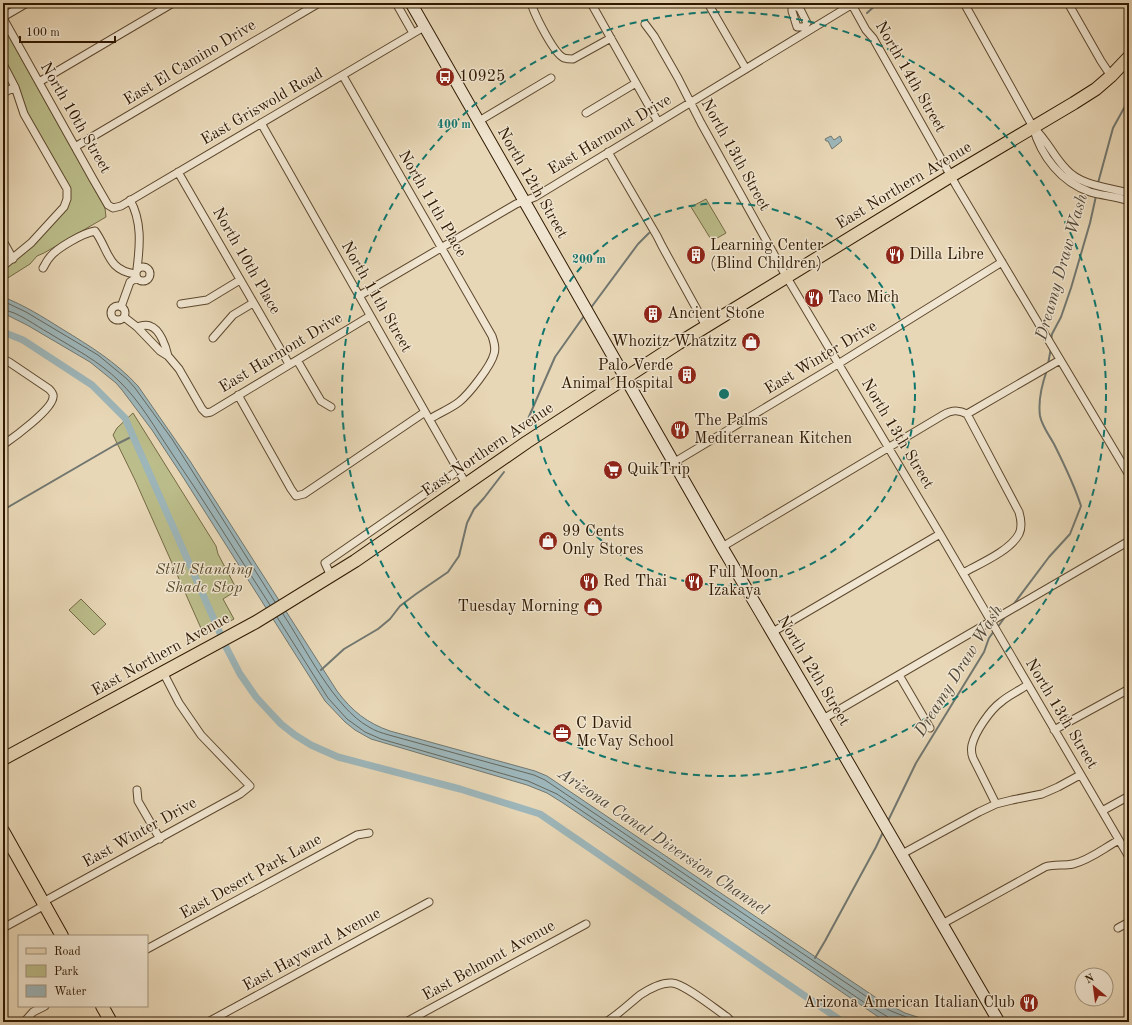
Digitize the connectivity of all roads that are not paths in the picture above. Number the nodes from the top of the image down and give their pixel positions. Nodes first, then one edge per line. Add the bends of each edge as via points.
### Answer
1 (26, 3) edge
2 (173, 3) edge
3 (319, 3) edge
4 (396, 3) edge
5 (411, 3) edge
6 (535, 3) edge
7 (591, 3) edge
8 (792, 3) edge
9 (964, 3) edge
10 (1068, 3) edge
11 (1128, 3) edge
12 (851, 4) edge
13 (709, 5) dead end
14 (1129, 6) edge
15 (3, 18) edge
16 (645, 24) dead end
17 (424, 27) junction
18 (805, 30) junction
19 (413, 33) junction
20 (610, 38) junction
21 (1129, 57) edge
22 (3, 64) edge
23 (746, 69) junction
24 (342, 76) junction
25 (1111, 76) junction
26 (551, 78) dead end
27 (39, 82) junction
28 (636, 83) junction
29 (15, 87) junction
30 (3, 93) edge
31 (690, 103) junction
32 (586, 113) dead end
33 (479, 121) junction
34 (658, 122) junction
35 (261, 124) junction
36 (1033, 127) junction
37 (75, 147) junction
38 (608, 152) junction
39 (178, 172) junction
40 (951, 176) junction
41 (1104, 191) junction
42 (1129, 193) edge
43 (130, 200) junction
44 (525, 201) junction
45 (1129, 201) edge
46 (113, 208) joint
47 (3, 241) edge
48 (441, 248) junction
49 (13, 259) junction
50 (1002, 262) junction
51 (3, 266) edge
52 (43, 268) dead end
53 (136, 273) junction
54 (786, 276) junction
55 (240, 280) junction
56 (359, 296) junction
57 (253, 303) junction
58 (181, 304) dead end
59 (121, 306) junction
60 (370, 316) junction
61 (124, 317) junction
62 (706, 326) junction
63 (137, 327) junction
64 (213, 338) dead end
65 (168, 356) junction
66 (3, 359) edge
67 (296, 360) junction
68 (1060, 360) junction
69 (289, 364) junction
70 (838, 364) junction
71 (624, 377) junction
72 (238, 395) junction
73 (331, 407) dead end
74 (426, 412) junction
75 (964, 412) junction
76 (430, 419) junction
77 (3, 445) edge
78 (888, 447) junction
79 (673, 463) junction
80 (458, 471) junction
81 (1129, 475) edge
82 (466, 484) junction
83 (940, 534) junction
84 (1129, 541) edge
85 (722, 547) junction
86 (963, 573) junction
87 (331, 576) junction
88 (990, 621) junction
89 (772, 633) junction
90 (163, 672) junction
91 (899, 674) junction
92 (1027, 685) junction
93 (1129, 689) edge
94 (823, 719) junction
95 (930, 728) dead end
96 (1054, 730) junction
97 (3, 759) edge
98 (1080, 775) junction
99 (137, 790) dead end
100 (1129, 796) edge
101 (996, 804) junction
102 (1102, 811) junction
103 (3, 830) edge
104 (369, 833) dead end
105 (160, 839) junction
106 (1119, 840) junction
107 (902, 854) junction
108 (1129, 857) edge
109 (429, 902) dead end
110 (44, 904) junction
111 (1129, 922) edge
112 (586, 924) dead end
113 (942, 924) junction
114 (3, 928) edge
115 (1118, 928) dead end
116 (61, 935) edge
117 (148, 948) edge
118 (43, 1007) edge
119 (103, 1007) edge
120 (729, 1020) edge
121 (24, 1022) edge
122 (111, 1022) edge
123 (208, 1022) edge
124 (406, 1022) edge
125 (606, 1022) edge
126 (719, 1022) edge
127 (999, 1022) edge

1 - 15 street
2 - 27 street
3 - 37 street, East El Camino Drive
4 - 19 street
5 - 17 street, North 12th Street
6 - 20 street via 532,6 535,14 556,51 563,58 574,60
7 - 20 street
8 - 18 street via 800,9 807,23
9 - 36 street
10 - 25 street
11 - 14 street
12 - 18 street, East Harmont Drive
12 - 40 street, North 14th Street
13 - 23 street
15 - 27 street, North 10th Street
16 - 31 street, North 13th Street
17 - 19 street, East Griswold Road
17 - 33 street, North 12th Street
18 - 23 street, East Harmont Drive
19 - 24 street, East Griswold Road
20 - 28 street
21 - 25 main road, East Northern Avenue
22 - 29 street
23 - 31 street, East Harmont Drive
24 - 35 street, East Griswold Road
24 - 48 street, North 11th Place
25 - 36 main road, East Northern Avenue via 1084,97
26 - 33 street
27 - 37 street, North 10th Street
28 - 32 street
28 - 34 street
29 - 30 street
29 - 49 street via 24,114 66,189 67,199 64,207
31 - 34 street, East Harmont Drive
31 - 54 street, North 13th Street
33 - 44 street, North 12th Street
34 - 38 street, East Harmont Drive
35 - 39 street, East Griswold Road
35 - 56 street, North 11th Street
36 - 40 main road, East Northern Avenue
36 - 41 street via 1043,136 1058,160 1070,173
36 - 41 street via 1037,142 1060,174 1074,185 1091,192
37 - 46 street, North 10th Street via 108,205
38 - 44 street, East Harmont Drive
38 - 62 street
39 - 43 street, East Griswold Road
39 - 55 street, North 10th Place
40 - 50 street, North 14th Street
40 - 54 main road, East Northern Avenue
41 - 42 street
41 - 45 street
43 - 46 street, East Griswold Road
43 - 53 street via 139,223
44 - 48 street, East Harmont Drive
44 - 71 street, North 12th Street
47 - 49 street
48 - 56 street, East Harmont Drive
48 - 76 street, North 11th Place via 492,336 495,354 460,402
49 - 51 street
50 - 68 street, North 14th Street
50 - 70 street, East Winter Drive
52 - 53 street via 56,251 94,231 116,267 124,272
53 - 59 street
54 - 62 main road, East Northern Avenue
54 - 70 street, North 13th Street
55 - 57 street, North 10th Place
55 - 58 street via 207,300
56 - 60 street, North 11th Street
57 - 64 street via 233,315
57 - 69 street, North 10th Place
59 - 61 street via 125,311
59 - 61 street via 114,307 111,315 117,321
60 - 67 street, East Harmont Drive
60 - 74 street, North 11th Street
61 - 63 street
62 - 71 main road, East Northern Avenue
63 - 65 street
63 - 65 street via 147,325 155,329
65 - 72 street, East Harmont Drive via 206,413
66 - 77 street via 49,389 54,397 40,415
67 - 69 street, East Harmont Drive
67 - 73 street via 321,401
68 - 75 street
68 - 81 street, North 14th Street
69 - 72 street, East Harmont Drive
70 - 78 street, North 13th Street
70 - 79 street, East Winter Drive
71 - 79 street, North 12th Street
71 - 82 main road, East Northern Avenue
72 - 74 street via 296,496 304,494
74 - 76 street, North 11th Street
75 - 78 street via 949,412
75 - 86 street via 1019,512 1021,525 1020,533 1011,545
76 - 80 street, North 11th Street
78 - 83 street, North 13th Street
78 - 85 street
79 - 85 street, North 12th Street
80 - 82 street, North 11th Street
80 - 87 street, East Northern Avenue via 325,563
82 - 87 main road, East Northern Avenue
83 - 86 street, North 13th Street
83 - 89 street
84 - 88 street
85 - 89 street, North 12th Street
86 - 88 street, North 13th Street
87 - 90 main road, East Northern Avenue via 270,614
88 - 91 street
88 - 92 street, North 13th Street
89 - 94 street, North 12th Street
90 - 97 main road, East Northern Avenue
90 - 105 street, East Winter Drive via 179,703 201,735 250,786
91 - 94 street
91 - 95 street
92 - 96 street, North 13th Street
92 - 101 street via 993,709 969,753
93 - 96 street
94 - 107 street, North 12th Street
96 - 98 street, North 13th Street
98 - 101 street via 1042,794
98 - 102 street, North 13th Street
99 - 105 street via 138,801
100 - 102 street
101 - 107 street
102 - 106 street, North 13th Street
103 - 110 main road
104 - 117 street, East Desert Park Lane via 357,835
105 - 110 street, East Winter Drive
106 - 108 street, North 13th Street
106 - 113 street via 1085,860 1074,864 1045,867
107 - 113 street, North 12th Street
109 - 123 street, East Hayward Avenue
110 - 114 street, East Winter Drive
110 - 116 main road
111 - 115 street
112 - 124 street, East Belmont Avenue
113 - 127 street, North 12th Street
118 - 121 street via 33,1012
119 - 122 main road
120 - 125 street via 685,988 673,983 662,984 641,994
120 - 126 street

